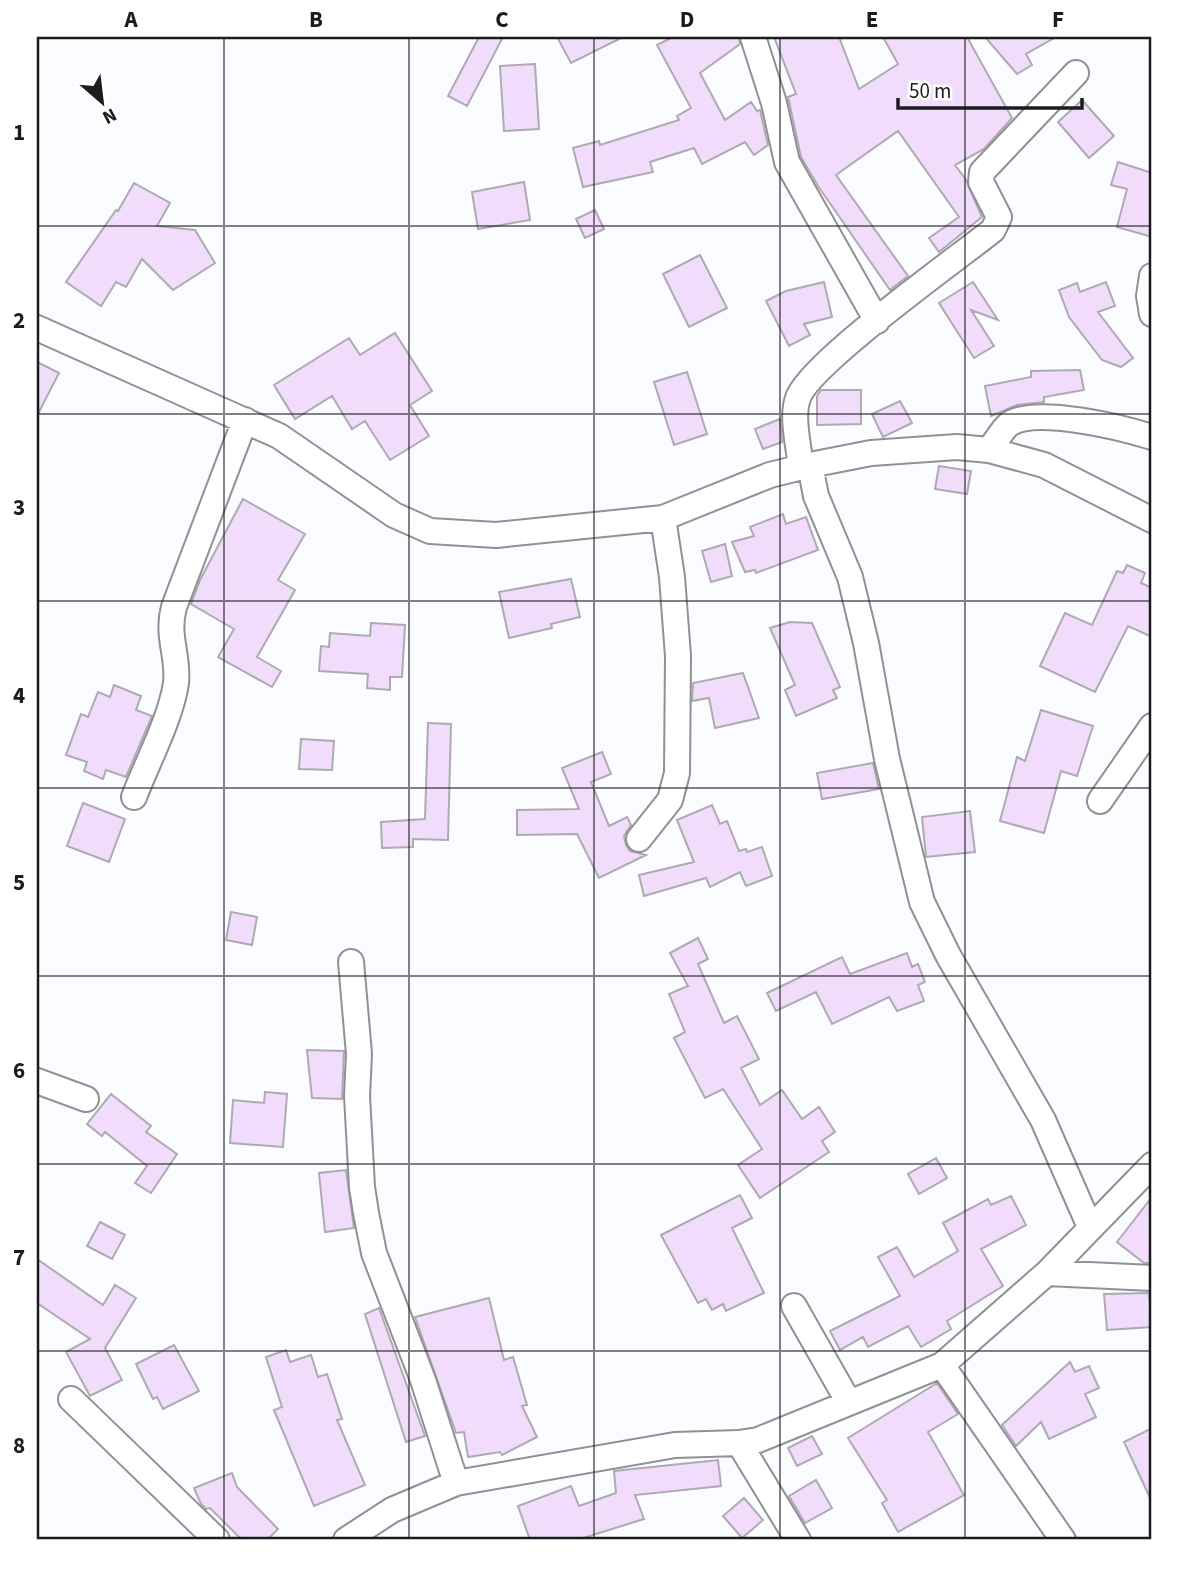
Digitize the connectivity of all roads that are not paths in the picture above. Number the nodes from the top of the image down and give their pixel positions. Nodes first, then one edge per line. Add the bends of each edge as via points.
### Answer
1 (753, 37) edge
2 (1076, 73) dead end
3 (1152, 276) edge
4 (1152, 314) edge
5 (877, 321) junction
6 (37, 328) edge
7 (246, 420) junction
8 (1152, 437) edge
9 (989, 450) junction
10 (806, 466) junction
11 (663, 518) junction
12 (1152, 520) edge
13 (1152, 726) edge
14 (134, 797) dead end
15 (1100, 801) dead end
16 (639, 839) dead end
17 (351, 962) dead end
18 (37, 1081) edge
19 (86, 1099) dead end
20 (1152, 1166) edge
21 (1090, 1227) junction
22 (1047, 1273) junction
23 (1152, 1278) edge
24 (794, 1306) dead end
25 (942, 1365) junction
26 (71, 1399) dead end
27 (848, 1401) junction
28 (738, 1443) junction
29 (456, 1483) junction
30 (217, 1540) edge
31 (346, 1540) edge
32 (798, 1540) edge
33 (1063, 1540) edge

1 - 5 street via 788,162
2 - 5 street via 982,172 981,182 999,217 993,230
3 - 4 street
5 - 10 street via 814,374 800,393 796,410
6 - 7 street
7 - 11 street via 279,436 394,514 430,531 496,535
7 - 14 street via 174,607 169,633 176,671 174,693
8 - 9 street via 1116,426 1042,417 1010,424
9 - 10 street via 909,449
9 - 12 street via 1044,464
10 - 11 street via 770,475
10 - 21 street via 846,567 866,643 916,886 948,955 1043,1120
11 - 16 street via 678,656 677,773 670,800
13 - 15 street
17 - 29 street via 362,1187 374,1253 423,1380
18 - 19 street
20 - 21 street
21 - 22 street
22 - 23 street
22 - 25 street
24 - 27 street
25 - 27 street
25 - 33 street
26 - 30 street
27 - 28 street via 786,1429
28 - 29 street via 675,1445
28 - 32 street
29 - 31 street via 392,1510

